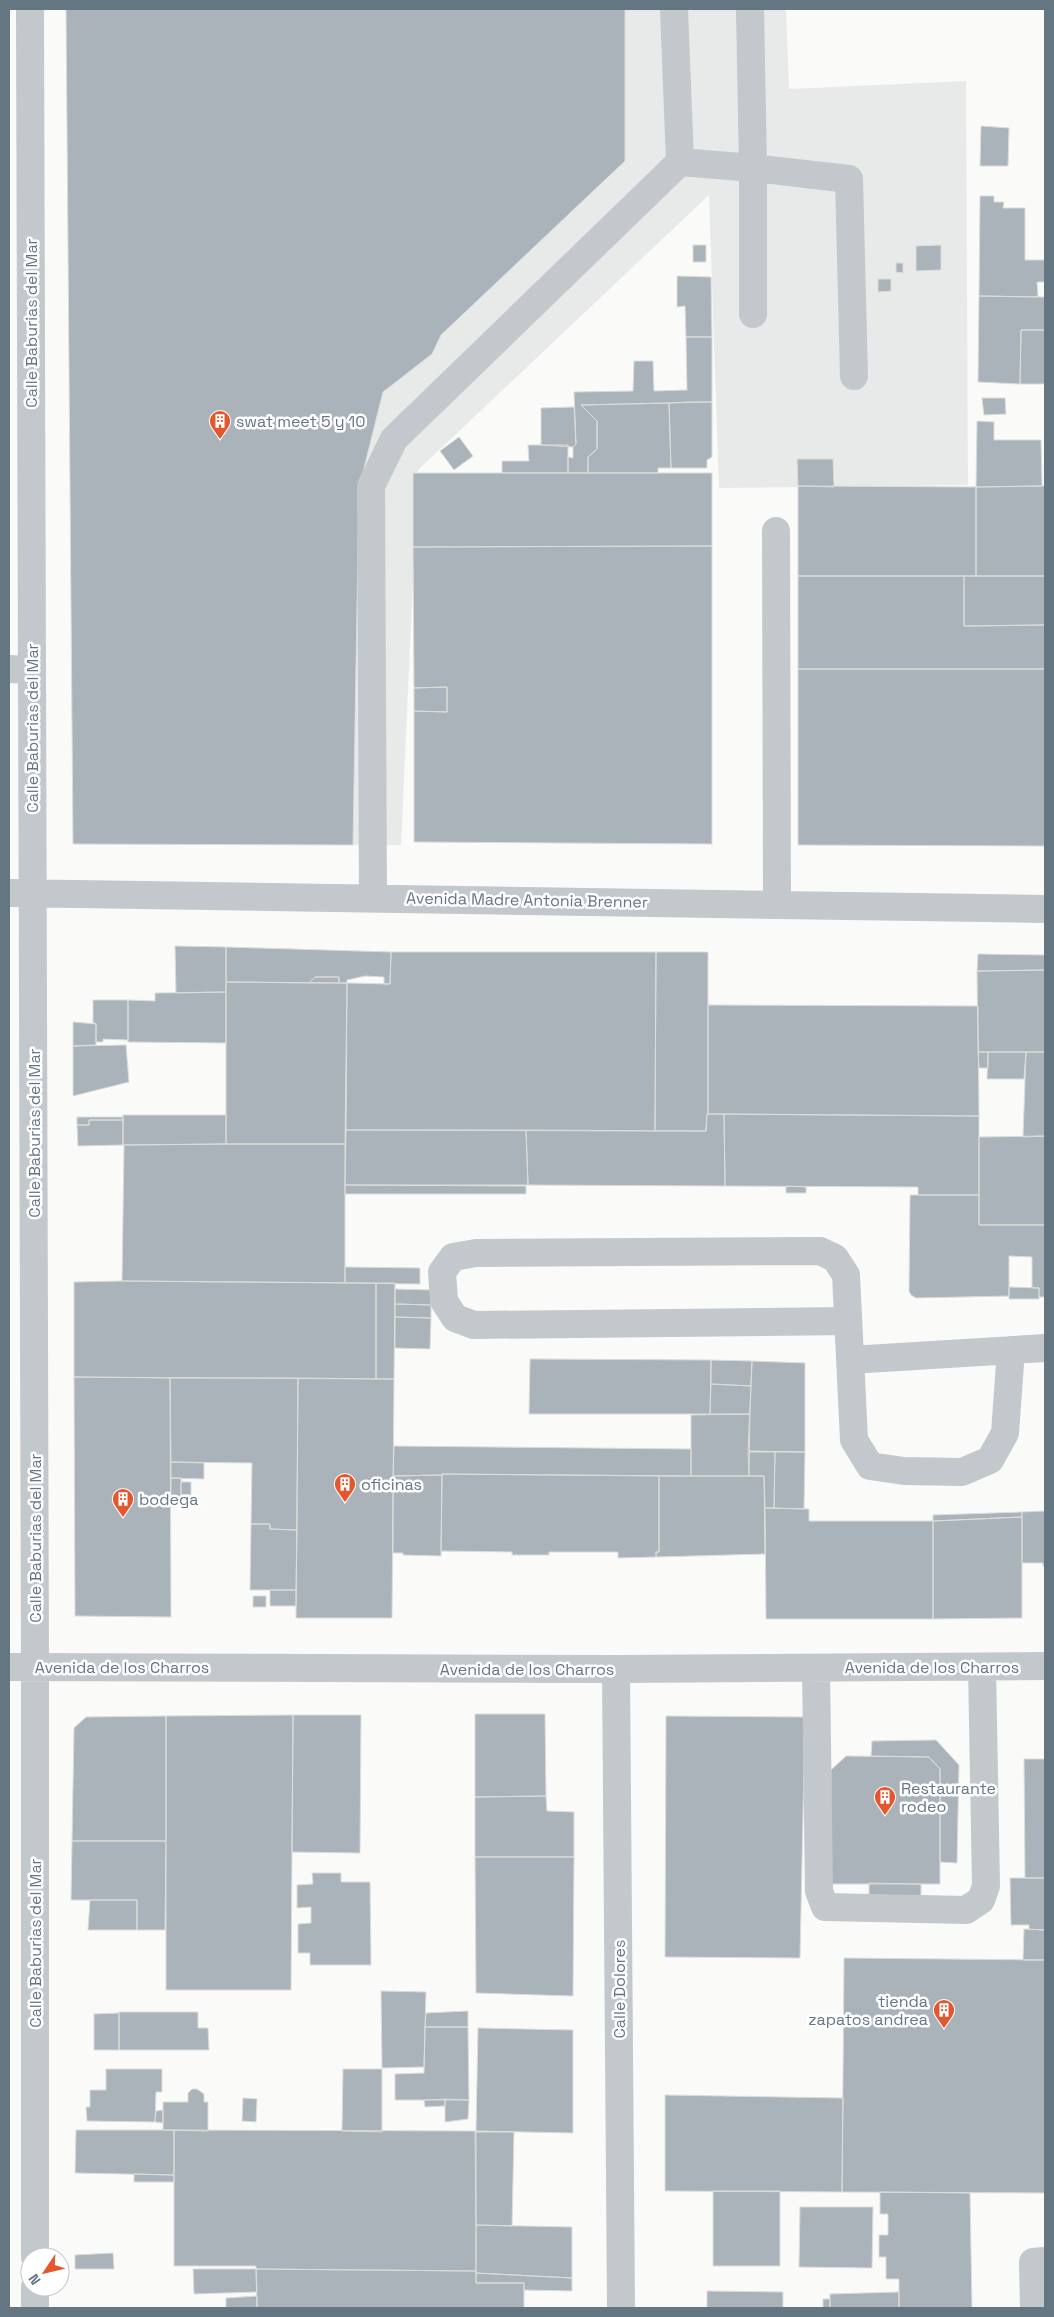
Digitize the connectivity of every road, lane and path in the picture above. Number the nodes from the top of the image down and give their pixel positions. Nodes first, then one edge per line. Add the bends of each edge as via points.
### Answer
1 (30, 9) edge
2 (674, 9) edge
3 (750, 9) edge
4 (19, 78) edge
5 (680, 162) junction
6 (753, 168) junction
7 (753, 314) dead end
8 (20, 332) edge
9 (854, 376) dead end
10 (776, 531) dead end
11 (21, 543) edge
12 (20, 670) edge
13 (21, 892) edge
14 (373, 898) junction
15 (777, 904) junction
16 (1045, 909) edge
17 (848, 1321) junction
18 (1045, 1348) edge
19 (1011, 1350) junction
20 (850, 1360) junction
21 (1045, 1666) edge
22 (9, 1667) edge
23 (35, 1667) junction
24 (982, 1667) junction
25 (816, 1668) junction
26 (616, 1669) junction
27 (35, 2247) edge
28 (1045, 2261) edge
29 (621, 2308) edge
30 (1034, 2308) edge

1 - 4 street, Calle Baburias del Mar
2 - 5 street
3 - 6 street
4 - 8 street, Calle Baburias del Mar
5 - 6 street
5 - 14 street via 394,439 371,486
6 - 7 street
6 - 9 street via 850,179
8 - 11 street, Calle Baburias del Mar
10 - 15 street
11 - 12 street, Calle Baburias del Mar
12 - 13 street, Calle Baburias del Mar
13 - 14 street, Avenida Madre Antonia Brenner
13 - 23 street, Calle Baburias del Mar
14 - 15 street, Avenida Madre Antonia Brenner
15 - 16 street, Avenida Madre Antonia Brenner
17 - 17 street via 846,1275 835,1258 820,1250 476,1253 453,1257 442,1272 444,1301 455,1318 474,1324
17 - 20 street
18 - 19 street
19 - 20 street
19 - 20 street via 1005,1433 990,1460 962,1472 904,1471 870,1466 854,1440
21 - 24 street, Avenida de los Charros
22 - 23 street, Avenida de los Charros
23 - 26 street, Avenida de los Charros
23 - 27 street, Calle Baburias del Mar
24 - 25 street, Avenida de los Charros
24 - 25 street via 986,1886 981,1900 966,1910 825,1907 819,1891
25 - 26 street, Avenida de los Charros
26 - 29 street, Calle Dolores
28 - 30 street via 1033,2262

